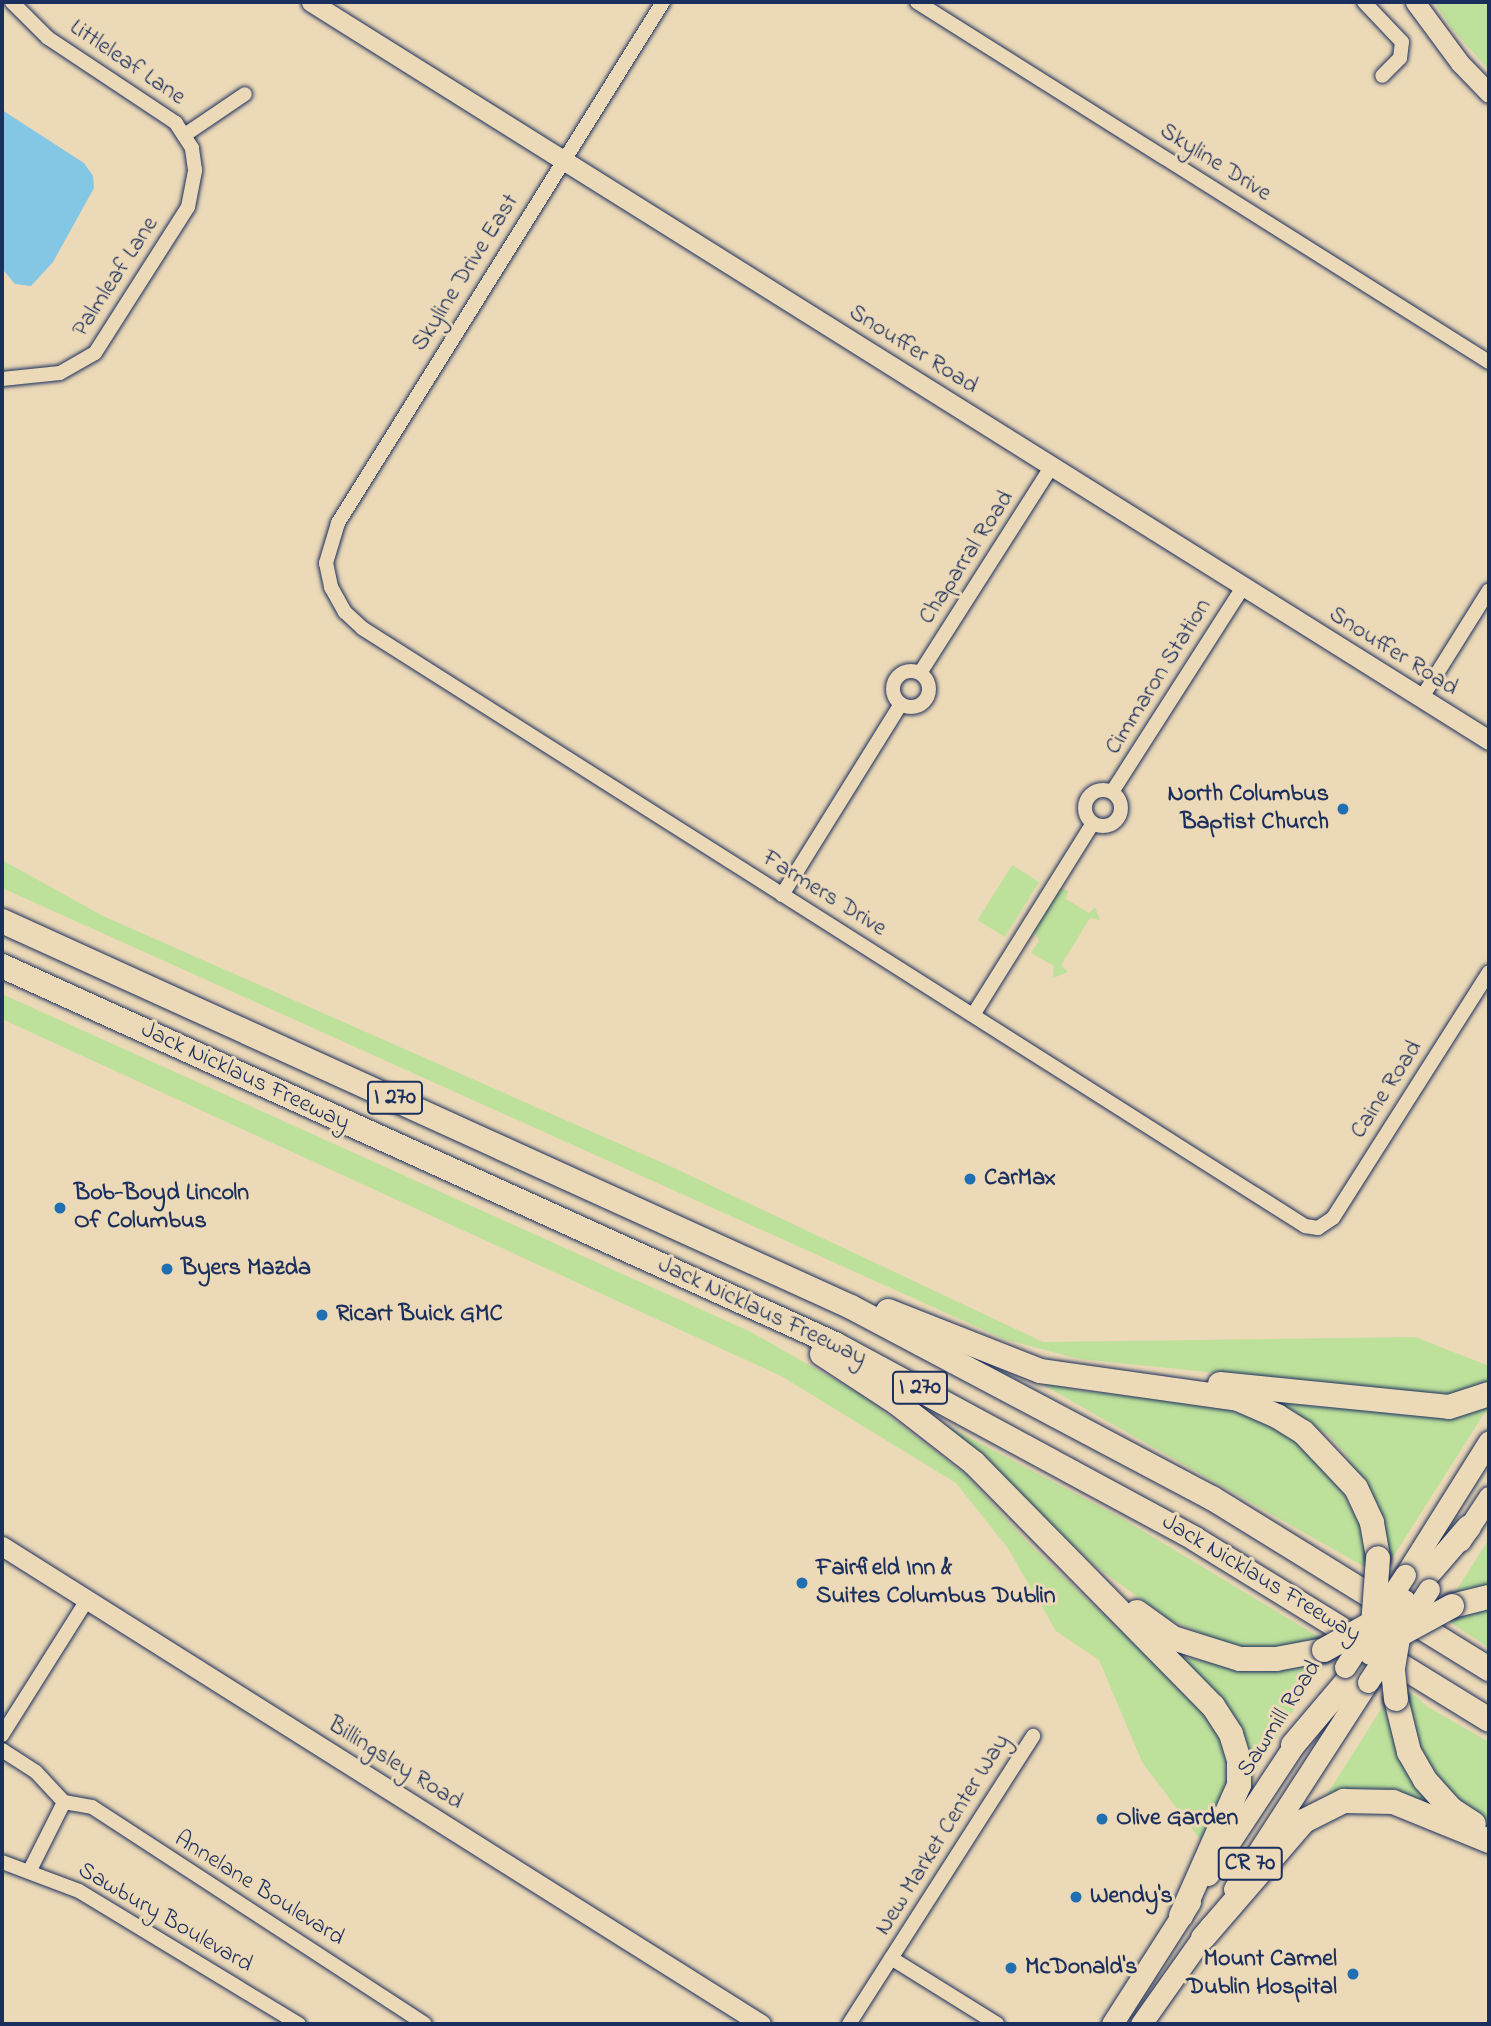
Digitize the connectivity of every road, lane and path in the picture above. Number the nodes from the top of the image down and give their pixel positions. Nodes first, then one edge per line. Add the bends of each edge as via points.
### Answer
1 (12, 2) edge
2 (311, 2) edge
3 (663, 2) edge
4 (917, 2) edge
5 (1364, 2) edge
6 (1415, 2) edge
7 (1382, 76) dead end
8 (1489, 93) edge
9 (245, 94) dead end
10 (186, 134) junction
11 (563, 159) junction
12 (1489, 362) edge
13 (2, 379) edge
14 (1052, 466) junction
15 (328, 576) joint
16 (1243, 587) junction
17 (1489, 590) edge
18 (920, 673) junction
19 (1421, 699) junction
20 (901, 704) junction
21 (1489, 740) edge
22 (1112, 792) junction
23 (1093, 823) junction
24 (782, 895) junction
25 (2, 921) edge
26 (2, 966) edge
27 (1489, 972) edge
28 (973, 1015) junction
29 (1318, 1228) joint
30 (637, 1253) junction
31 (787, 1276) junction
32 (1097, 1379) junction
33 (1489, 1394) edge
34 (1489, 1441) edge
35 (1489, 1497) edge
36 (1469, 1527) joint
37 (1046, 1535) junction
38 (2, 1546) edge
39 (1414, 1581) junction
40 (1489, 1597) edge
41 (87, 1600) junction
42 (1375, 1622) junction
43 (1398, 1636) junction
44 (1371, 1653) junction
45 (1489, 1669) edge
46 (1356, 1680) junction
47 (1489, 1720) edge
48 (3, 1729) edge
49 (1033, 1735) dead end
50 (1293, 1745) joint
51 (2, 1750) edge
52 (64, 1802) junction
53 (1489, 1834) edge
54 (1489, 1841) edge
55 (2, 1862) edge
56 (30, 1870) junction
57 (1181, 1916) junction
58 (1203, 1937) junction
59 (891, 1958) junction
60 (1127, 2001) junction
61 (299, 2024) edge
62 (425, 2024) edge
63 (761, 2024) edge
64 (849, 2024) edge
65 (998, 2024) edge
66 (1100, 2024) edge
67 (1112, 2024) edge
68 (1141, 2024) edge

1 - 10 street, Littleleaf Lane via 48,38 164,112
2 - 11 main road, Snouffer Road
3 - 11 street, Skyline Drive East
4 - 12 street, Skyline Drive
5 - 7 street via 1402,42 1400,58
6 - 8 main road via 1460,63
9 - 10 street
10 - 13 street, Palmleaf Lane via 195,160 188,207 105,342 72,369
11 - 14 main road, Snouffer Road
11 - 15 street, Skyline Drive East via 338,523 328,548
14 - 16 main road, Snouffer Road
14 - 18 street, Chaparral Road
15 - 24 street, Farmers Drive via 335,598 362,628
16 - 19 main road, Snouffer Road
16 - 22 street, Cimmaron Station
17 - 19 street
18 - 20 street via 909,670 895,679 892,690
18 - 20 street via 929,685 926,699 914,707
19 - 21 main road, Snouffer Road
20 - 24 street
22 - 23 street, Cimmaron Station via 1096,791 1087,798 1084,809
22 - 23 street, Cimmaron Station via 1121,804 1118,819 1106,826
23 - 28 street
24 - 28 street, Farmers Drive
25 - 31 highway, Jack Nicklaus Freeway / I 270
26 - 30 highway, Jack Nicklaus Freeway / I 270
27 - 29 street, Caine Road via 1333,1218
28 - 29 street, Farmers Drive via 1288,1216
30 - 37 highway via 832,1359 897,1403 974,1464
30 - 47 highway, Jack Nicklaus Freeway / I 270 via 835,1344 1013,1437 1267,1580
31 - 32 highway via 962,1337 1040,1371
31 - 45 highway, Jack Nicklaus Freeway / I 270 via 1038,1403 1212,1498
32 - 33 highway via 1148,1377 1449,1407
32 - 42 highway, bridge via 1238,1399 1303,1432 1356,1488 1372,1523 1378,1558
34 - 39 main road
35 - 36 main road
36 - 39 highway
37 - 42 highway, bridge via 1145,1619 1205,1651 1240,1659 1276,1659 1324,1650
37 - 57 highway via 1213,1706 1231,1734 1239,1760 1239,1785
38 - 41 main road, Billingsley Road
39 - 42 highway, bridge
39 - 43 highway, bridge
40 - 43 highway, bridge via 1452,1606
41 - 48 street
41 - 63 main road, Billingsley Road
42 - 44 highway, bridge
42 - 46 main road, Sawmill Road / CR 70, bridge
43 - 44 highway, bridge
43 - 46 main road, Sawmill Road / CR 70, bridge
43 - 53 highway, bridge via 1393,1668 1409,1752 1425,1780 1451,1809
44 - 46 highway
46 - 50 highway
46 - 58 main road, Sawmill Road / CR 70
49 - 59 street, New Market Center Way
50 - 57 main road, Sawmill Road / CR 70
51 - 52 street via 36,1772
52 - 56 street
52 - 62 street, Annelane Boulevard via 92,1807
54 - 58 highway via 1393,1802 1344,1801 1304,1821
55 - 56 street, Sawbury Boulevard
56 - 61 street, Sawbury Boulevard via 122,1914
57 - 60 main road, Sawmill Road / CR 70
58 - 68 main road, Sawmill Road / CR 70
59 - 64 street, New Market Center Way
59 - 65 street, New Market Center Way
60 - 66 street via 1108,2012
60 - 67 main road, Sawmill Road / CR 70

